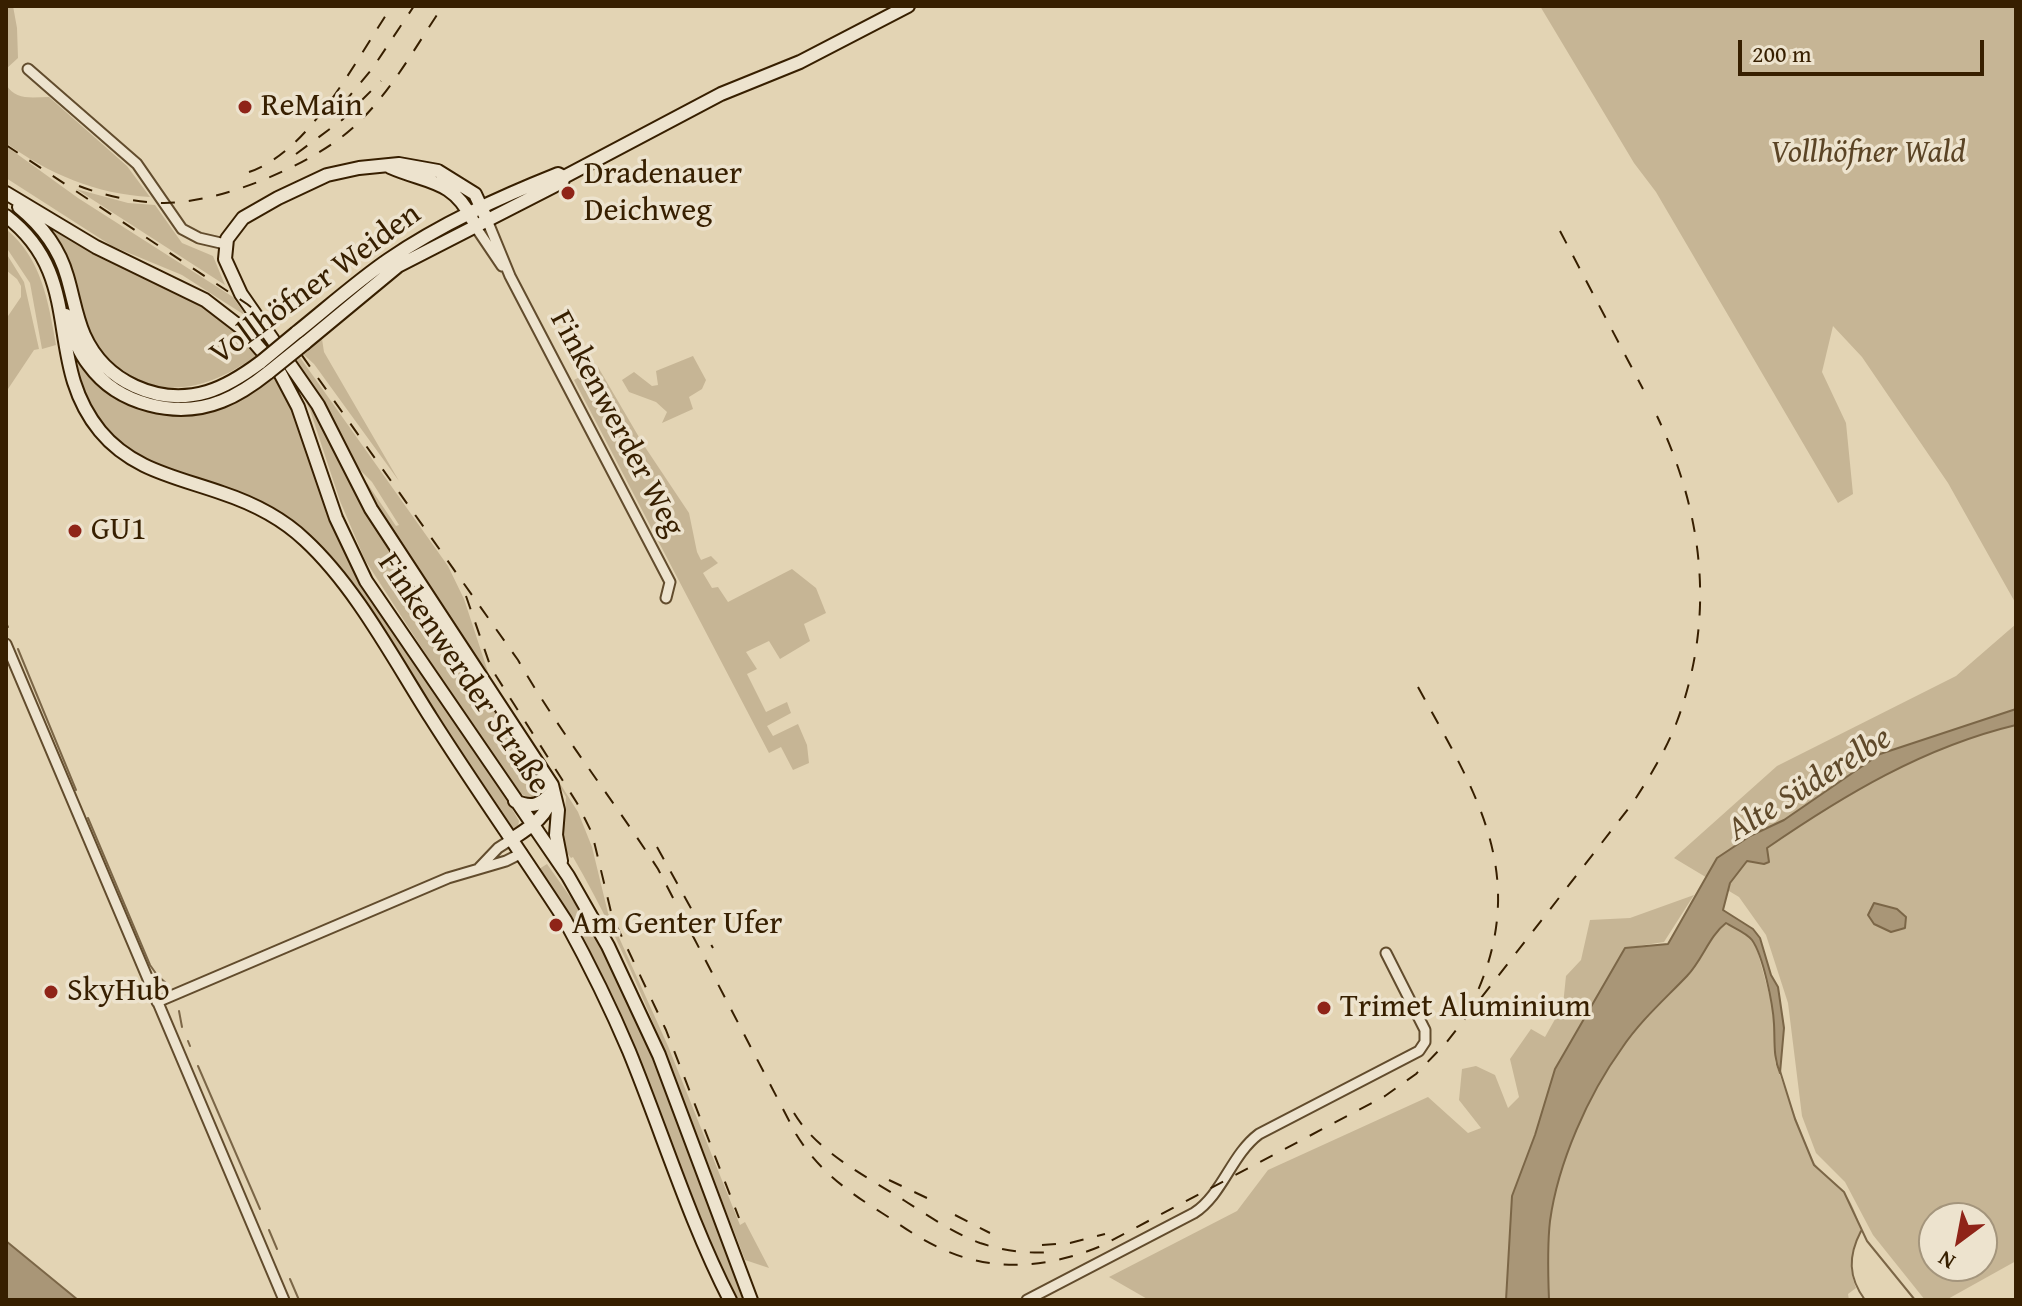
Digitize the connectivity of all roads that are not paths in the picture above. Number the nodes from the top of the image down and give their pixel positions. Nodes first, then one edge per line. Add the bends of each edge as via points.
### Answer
1 (908, 6) edge
2 (28, 69) dead end
3 (388, 166) junction
4 (564, 177) junction
5 (6, 195) edge
6 (481, 206) junction
7 (469, 213) junction
8 (6, 216) edge
9 (481, 223) junction
10 (225, 244) junction
11 (59, 297) junction
12 (300, 338) junction
13 (265, 367) junction
14 (666, 598) dead end
15 (6, 644) edge
16 (554, 791) junction
17 (515, 801) junction
18 (556, 825) junction
19 (533, 826) junction
20 (512, 839) junction
21 (543, 840) junction
22 (522, 853) junction
23 (478, 868) junction
24 (562, 869) junction
25 (1386, 953) dead end
26 (157, 1002) junction
27 (284, 1300) edge
28 (730, 1300) edge
29 (751, 1300) edge
30 (1027, 1300) edge

1 - 4 main road, Vollhöfner Weiden via 800,62 721,94
2 - 10 street via 137,164 182,229
3 - 6 main road via 438,171 470,189
3 - 7 main road via 445,186
3 - 10 main road via 335,173 278,198 239,222
4 - 6 main road, Vollhöfner Weiden via 558,174
4 - 9 main road, Vollhöfner Weiden
5 - 13 main road, Vollhöfner Weiden via 51,241 90,347 124,381 154,393 190,395
5 - 17 main road, Finkenwerder Straße via 205,300 270,359 298,407 336,518 366,581
6 - 7 main road, Vollhöfner Weiden
6 - 9 main road
7 - 9 main road
7 - 12 main road, Vollhöfner Weiden via 385,262
8 - 11 main road, Finkenwerder Straße via 46,260
9 - 12 main road, Vollhöfner Weiden via 398,266
9 - 14 street, Finkenwerder Weg via 670,582
10 - 16 main road via 227,265 241,294 318,405 371,509
11 - 13 main road, Vollhöfner Weiden via 93,371 140,402 171,408 210,405 240,393
11 - 20 main road, Finkenwerder Straße via 71,375 100,432 147,468 257,507 305,540 367,617
12 - 13 main road, Vollhöfner Weiden, bridge
15 - 26 street
16 - 17 main road via 533,806
16 - 18 main road
16 - 19 main road via 547,812
17 - 19 main road, Finkenwerder Straße
18 - 21 main road
18 - 24 main road
19 - 20 main road
19 - 21 main road, Finkenwerder Straße
20 - 22 main road, Finkenwerder Straße
20 - 23 street
21 - 22 main road
21 - 24 main road, Finkenwerder Straße
22 - 23 street
22 - 28 main road, Finkenwerder Straße via 606,999
23 - 26 street
24 - 29 main road, Finkenwerder Straße via 608,946 659,1055
25 - 30 street via 1424,1027 1425,1042 1419,1051 1259,1134 1194,1213
26 - 27 street

